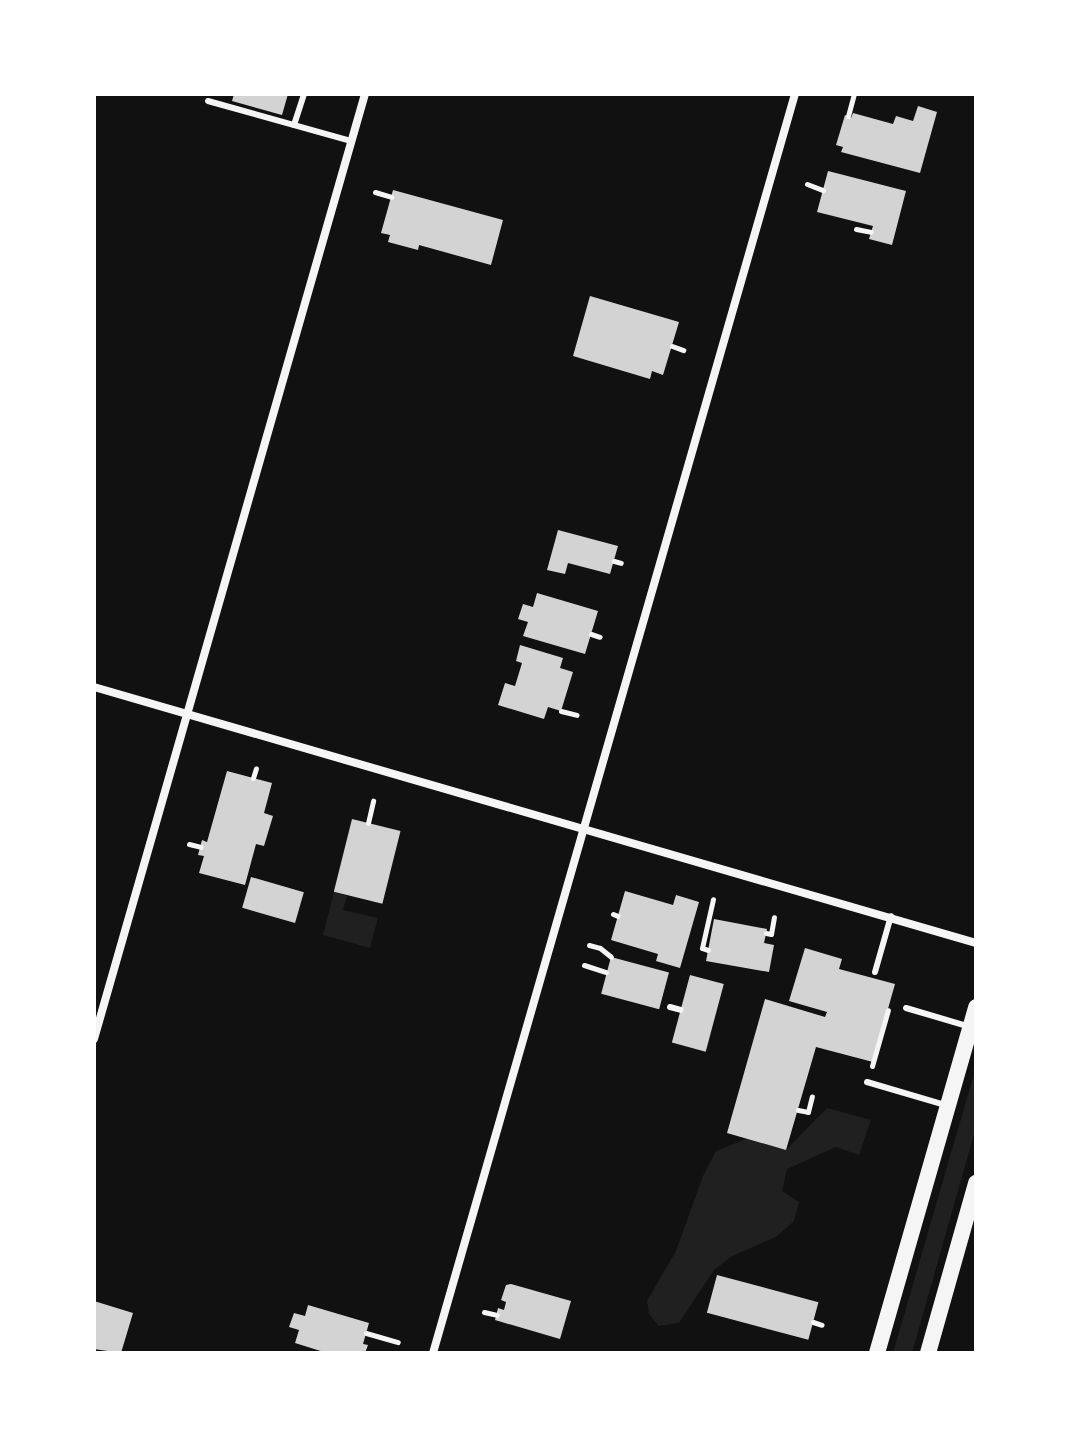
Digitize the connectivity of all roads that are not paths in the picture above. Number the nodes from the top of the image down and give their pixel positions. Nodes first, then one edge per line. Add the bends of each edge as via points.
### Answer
1 (304, 94) edge
2 (365, 94) edge
3 (795, 94) edge
4 (208, 101) dead end
5 (294, 125) junction
6 (351, 141) junction
7 (94, 687) edge
8 (188, 713) junction
9 (584, 827) junction
10 (891, 916) junction
11 (976, 943) edge
12 (875, 972) dead end
13 (670, 1007) dead end
14 (976, 1007) edge
15 (906, 1008) dead end
16 (681, 1010) dead end
17 (970, 1027) junction
18 (94, 1039) edge
19 (867, 1082) dead end
20 (948, 1106) junction
21 (976, 1183) edge
22 (433, 1353) edge
23 (877, 1353) edge
24 (928, 1353) edge

1 - 5 lane
2 - 6 street
3 - 9 street
4 - 5 lane
5 - 6 lane
6 - 8 street
7 - 8 street
8 - 9 street
8 - 18 street
9 - 10 street
9 - 22 street
10 - 11 street
10 - 12 lane
13 - 16 lane
14 - 17 main road
15 - 17 lane
17 - 20 main road
19 - 20 lane
20 - 23 main road
21 - 24 main road

